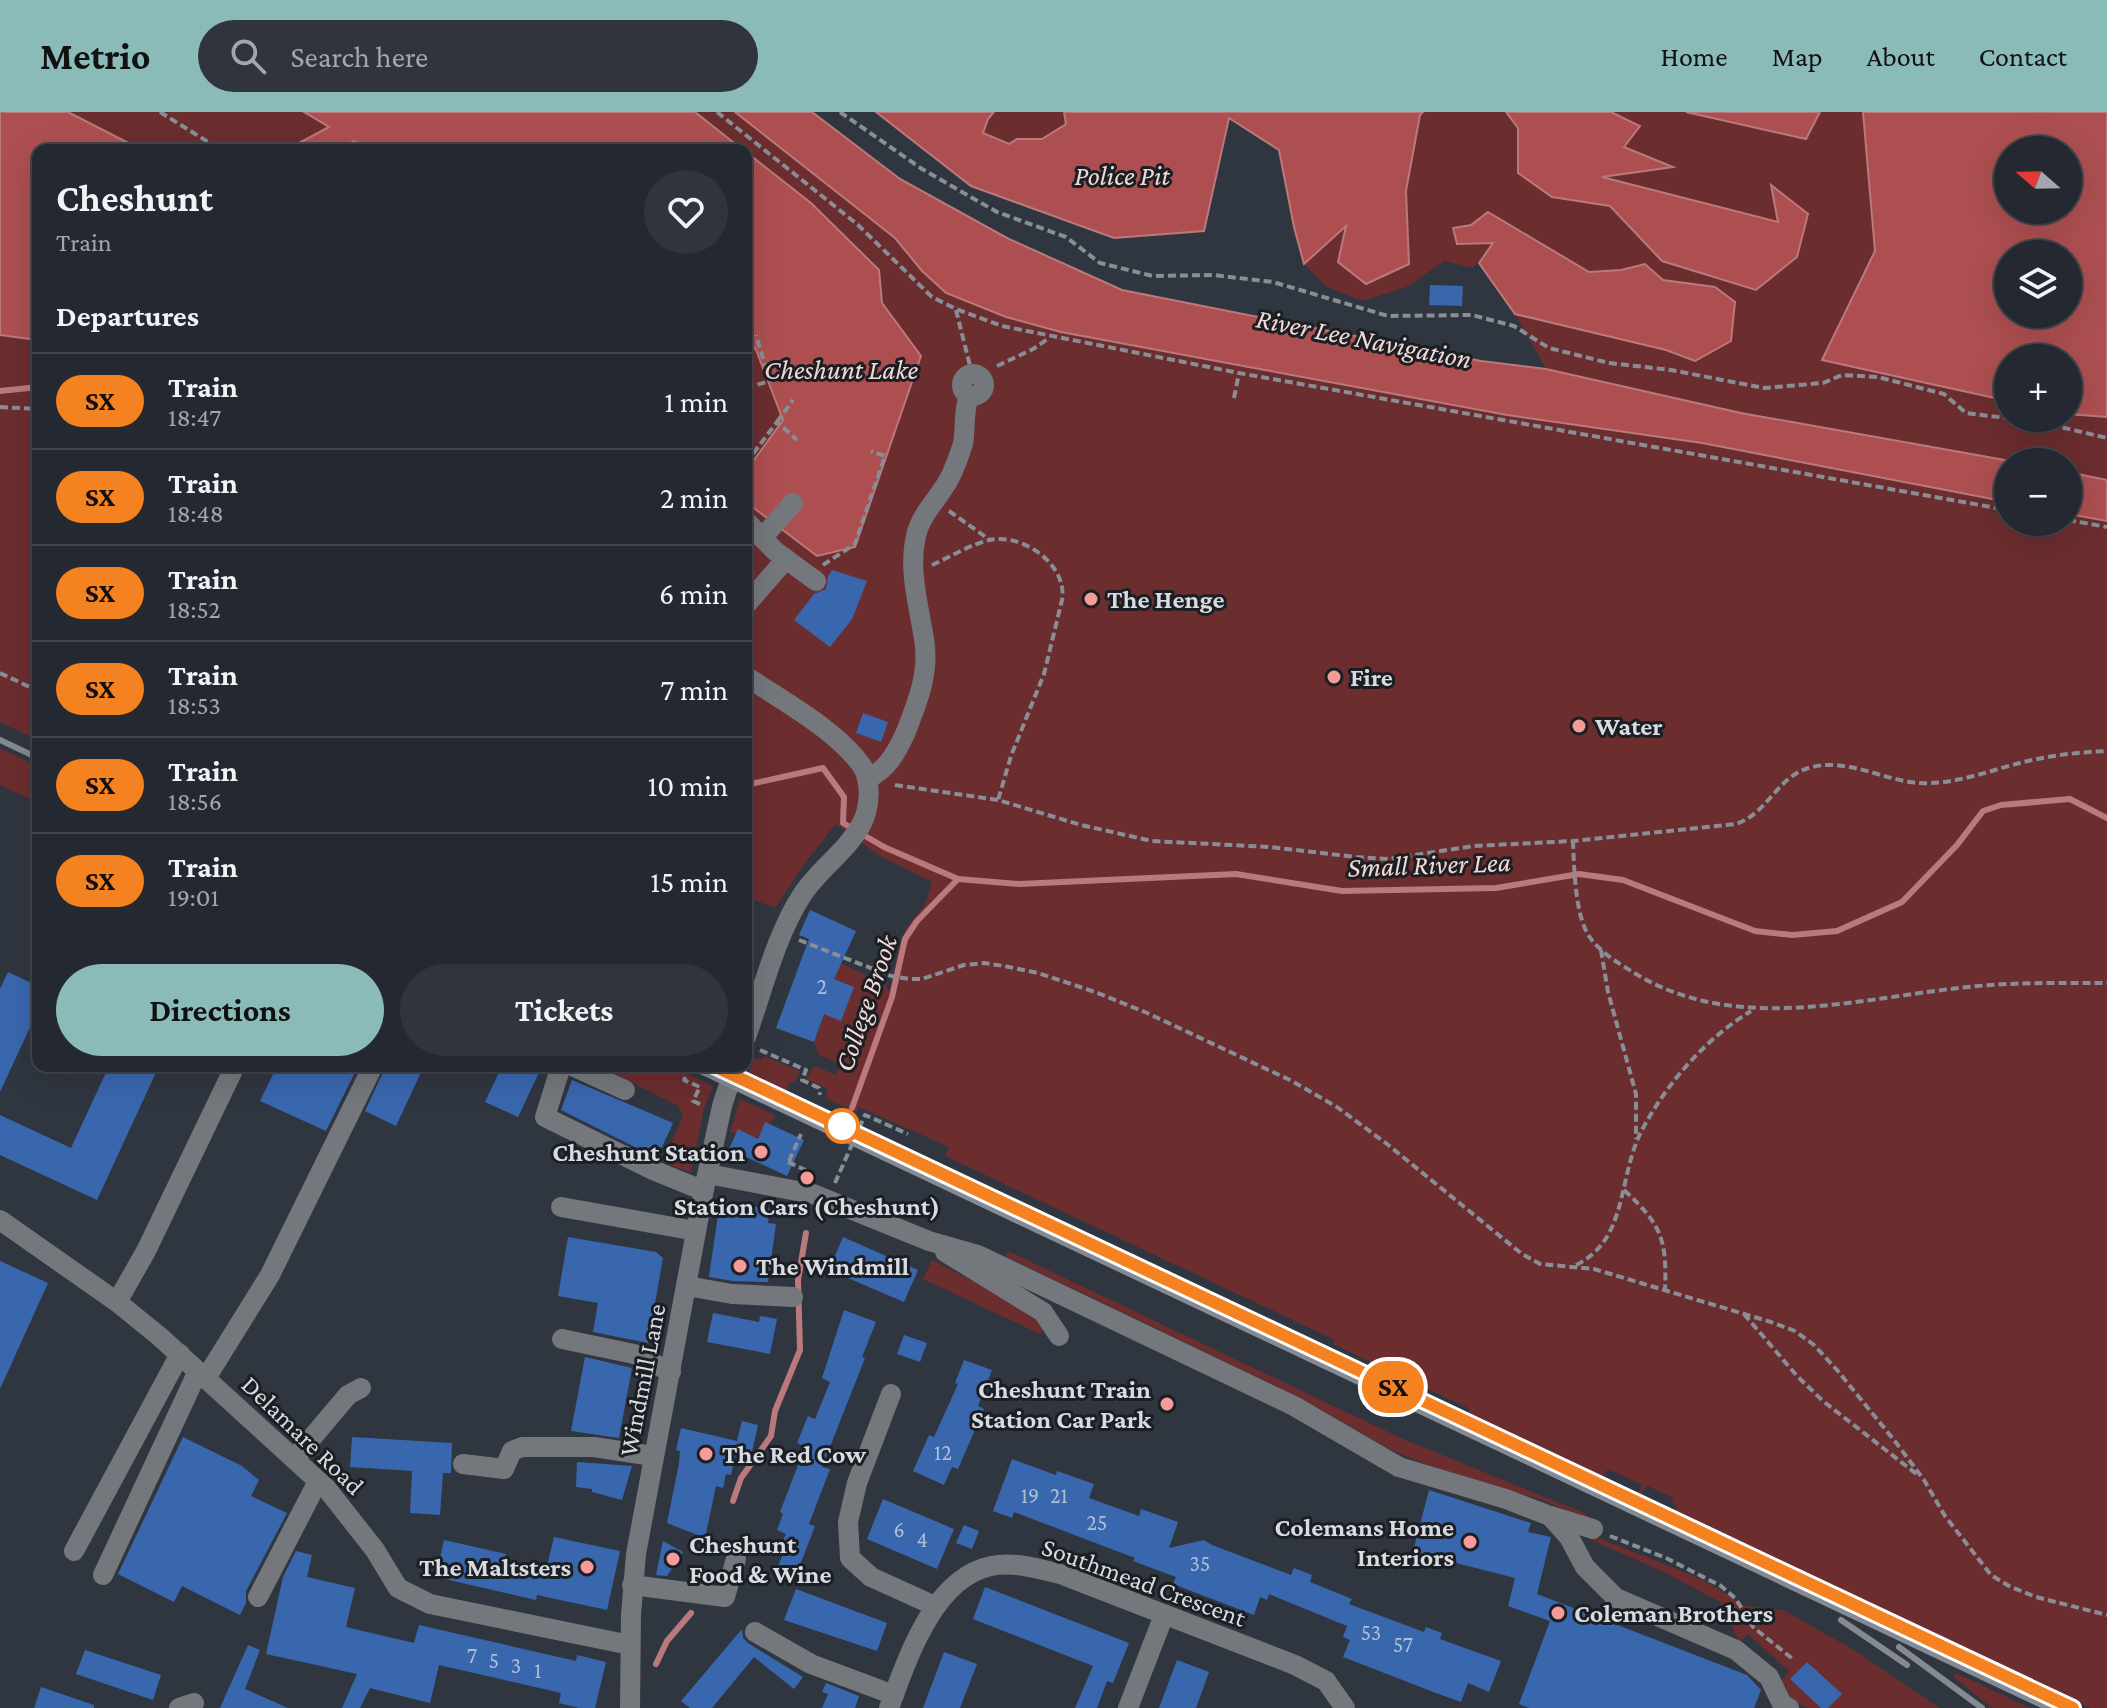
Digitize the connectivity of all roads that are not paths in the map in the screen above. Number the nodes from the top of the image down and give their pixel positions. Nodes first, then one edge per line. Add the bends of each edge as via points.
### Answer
1 (997, 366) road end
2 (972, 374) road end
3 (963, 423) junction
4 (793, 503) dead end
5 (752, 527) edge
6 (762, 538) junction
7 (786, 559) junction
8 (812, 578) road end
9 (752, 598) edge
10 (752, 680) edge
11 (868, 782) junction
12 (752, 1026) edge
13 (232, 1072) edge
14 (370, 1072) edge
15 (559, 1072) edge
16 (585, 1072) edge
17 (733, 1072) edge
18 (625, 1090) dead end
19 (706, 1181) junction
20 (561, 1207) dead end
21 (0, 1220) edge
22 (696, 1231) junction
23 (929, 1241) junction
24 (687, 1286) junction
25 (793, 1297) dead end
26 (117, 1302) junction
27 (1059, 1336) dead end
28 (562, 1339) dead end
29 (180, 1354) junction
30 (671, 1372) junction
31 (202, 1374) junction
32 (361, 1388) dead end
33 (891, 1394) dead end
34 (653, 1456) junction
35 (294, 1459) junction
36 (463, 1464) dead end
37 (318, 1481) junction
38 (1550, 1516) junction
39 (1593, 1529) road end
40 (74, 1551) dead end
41 (736, 1559) dead end
42 (103, 1575) dead end
43 (632, 1585) junction
44 (258, 1597) dead end
45 (935, 1606) junction
46 (1164, 1615) junction
47 (755, 1632) dead end
48 (630, 1645) junction
49 (891, 1702) edge
50 (630, 1708) edge
51 (1128, 1708) edge
52 (1345, 1708) edge
53 (1789, 1708) edge

1 - 3 street via 990,387
2 - 3 street via 962,385 969,396
3 - 11 street via 963,443 951,476 916,535 922,687 898,748 882,773
4 - 6 street
5 - 6 street
6 - 7 street
7 - 8 street
7 - 9 street
10 - 11 street via 838,742 862,767
11 - 12 street via 862,822 811,881 783,934
13 - 26 street
14 - 31 street via 270,1275
15 - 19 street via 545,1117 692,1186
16 - 18 street
17 - 19 street, Windmill Lane
19 - 22 street, Windmill Lane
19 - 23 street via 813,1194
20 - 22 street
21 - 26 street, Delamare Road
22 - 24 street, Windmill Lane
23 - 27 street via 1043,1312
23 - 38 street via 978,1255 1216,1368 1399,1467
24 - 25 street
24 - 30 street, Windmill Lane
26 - 29 street, Delamare Road
28 - 30 street via 634,1354
29 - 31 street, Delamare Road
29 - 40 street
30 - 34 street, Windmill Lane
31 - 35 street, Delamare Road
31 - 42 street
32 - 35 street via 348,1395
33 - 45 street via 857,1483 848,1522 850,1558 871,1577
34 - 36 street via 594,1447 522,1447 512,1451 504,1469
34 - 43 street, Windmill Lane
35 - 37 street, Delamare Road
37 - 44 street
37 - 48 street, Delamare Road via 354,1520 398,1588 415,1598
38 - 39 street
38 - 53 street via 1585,1567 1616,1598 1736,1650 1769,1677
41 - 43 street via 725,1597
43 - 48 street, Windmill Lane
45 - 46 street, Southmead Crescent via 964,1578 991,1566 1026,1566
45 - 49 street, Southmead Crescent
46 - 51 street
46 - 52 street, Southmead Crescent via 1314,1673
47 - 49 street
48 - 50 street, Windmill Lane

